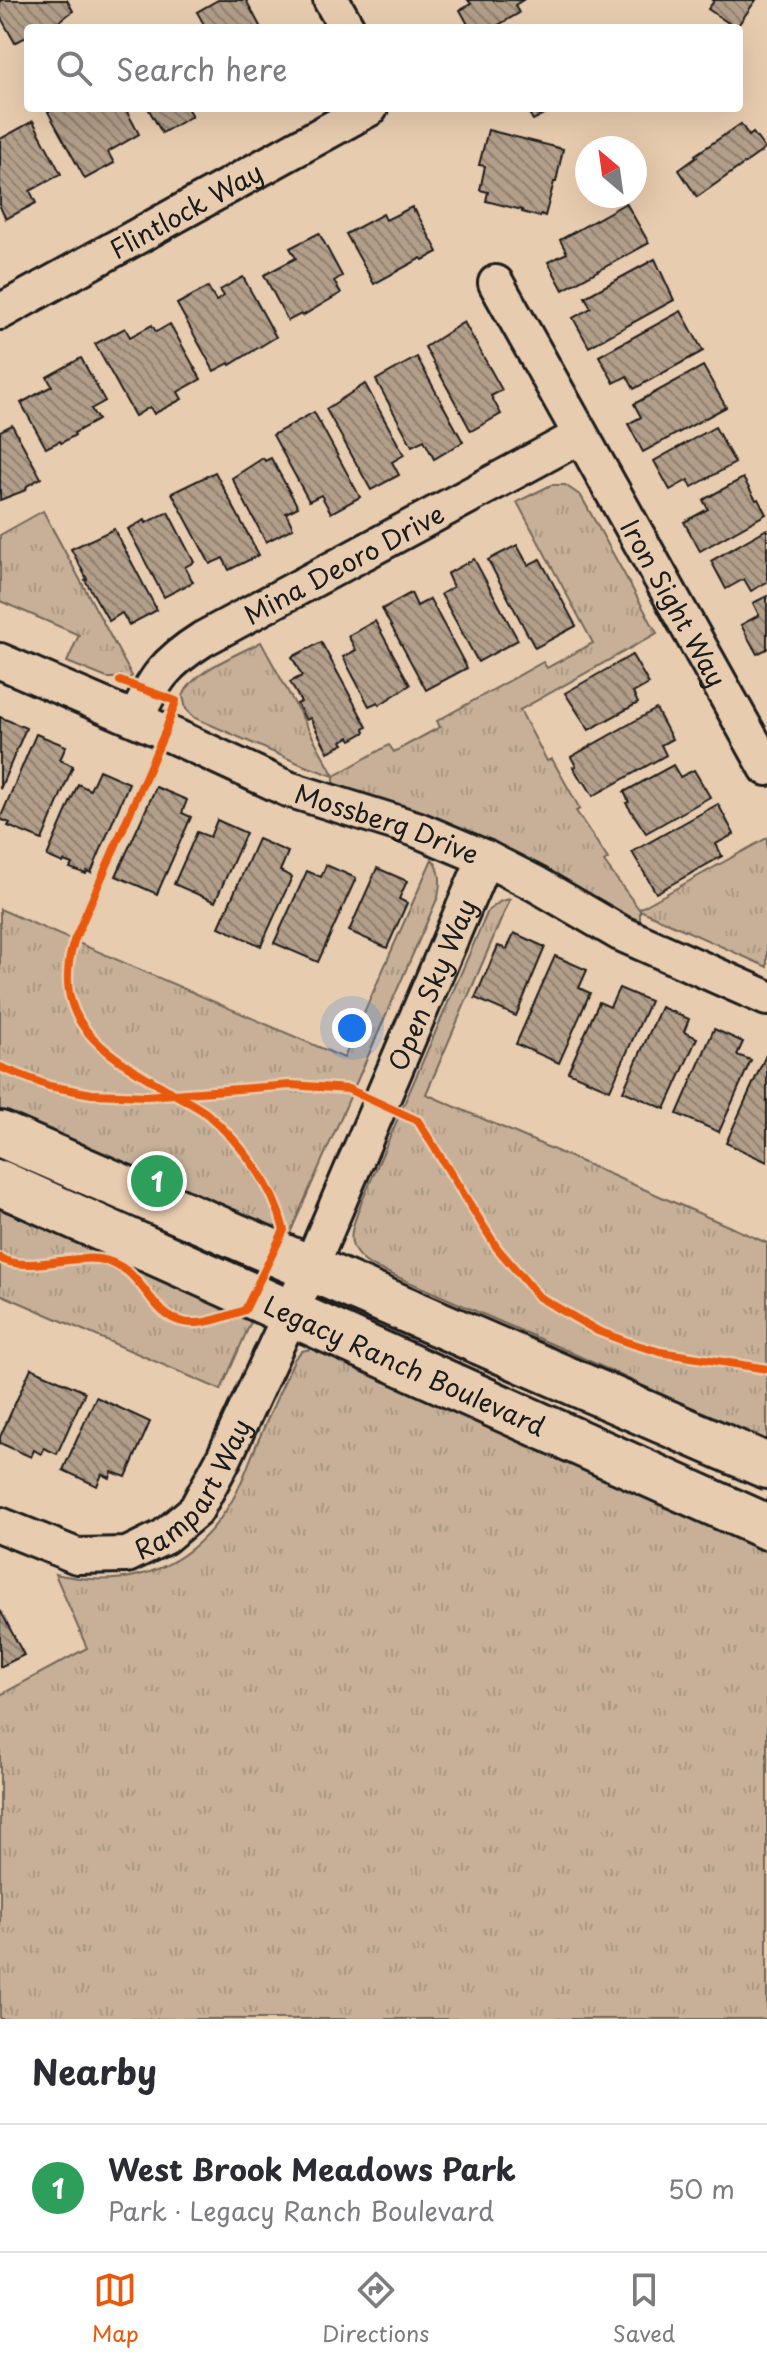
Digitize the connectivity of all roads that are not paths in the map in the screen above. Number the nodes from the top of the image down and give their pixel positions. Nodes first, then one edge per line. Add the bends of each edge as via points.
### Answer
1 (331, 0) edge
2 (345, 24) edge
3 (363, 112) edge
4 (496, 283) dead end
5 (0, 312) edge
6 (580, 436) junction
7 (0, 661) edge
8 (136, 719) junction
9 (767, 768) edge
10 (485, 858) junction
11 (767, 998) edge
12 (0, 1134) edge
13 (0, 1183) edge
14 (301, 1290) junction
15 (767, 1466) edge
16 (0, 1525) edge
17 (767, 1527) edge

1 - 2 street
3 - 5 street, Flintlock Way
4 - 6 street, Iron Sight Way
6 - 8 street, Mina Deoro Drive via 192,646 165,667
6 - 9 street, Iron Sight Way
7 - 8 street, Mossberg Drive
8 - 10 street, Mossberg Drive via 288,789 416,829
10 - 11 street, Mossberg Drive via 620,933
10 - 14 street, Open Sky Way
12 - 14 street, Legacy Ranch Boulevard
13 - 14 street, Legacy Ranch Boulevard
14 - 15 street, Legacy Ranch Boulevard
14 - 16 street, Rampart Way via 196,1510 164,1537 127,1555 77,1556
14 - 17 street, Legacy Ranch Boulevard

